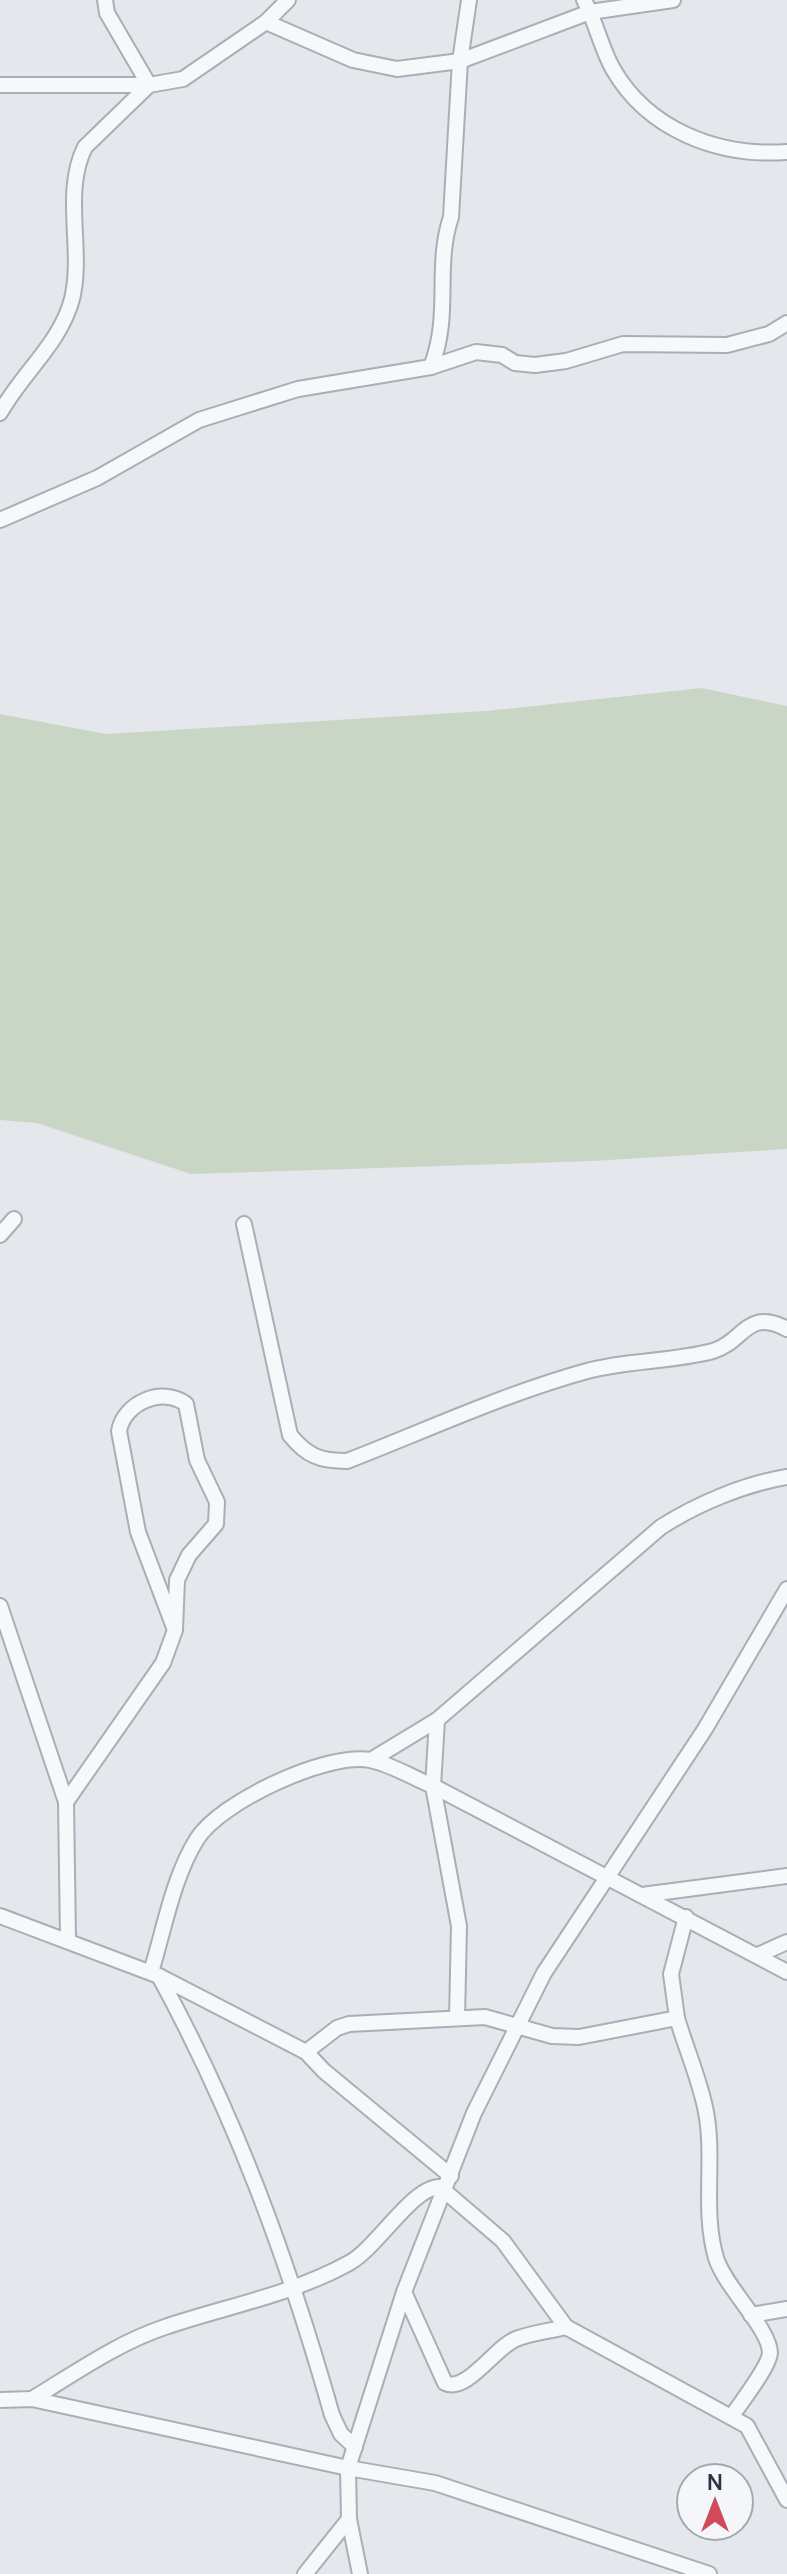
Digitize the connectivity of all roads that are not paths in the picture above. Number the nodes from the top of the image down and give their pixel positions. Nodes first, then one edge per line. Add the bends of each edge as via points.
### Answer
1 (105, 0) edge
2 (288, 0) edge
3 (469, 0) edge
4 (673, 0) edge
5 (587, 6) edge
6 (266, 22) junction
7 (460, 61) junction
8 (0, 85) edge
9 (149, 85) junction
10 (787, 152) edge
11 (787, 323) edge
12 (431, 367) junction
13 (0, 413) edge
14 (0, 520) edge
15 (14, 1219) dead end
16 (244, 1224) dead end
17 (0, 1235) edge
18 (787, 1329) edge
19 (787, 1477) edge
20 (787, 1589) edge
21 (0, 1606) edge
22 (175, 1630) junction
23 (437, 1720) junction
24 (371, 1760) junction
25 (433, 1786) junction
26 (66, 1802) junction
27 (787, 1876) edge
28 (605, 1878) junction
29 (641, 1895) junction
30 (0, 1916) edge
31 (686, 1917) junction
32 (68, 1939) junction
33 (787, 1942) edge
34 (758, 1955) junction
35 (787, 1972) edge
36 (155, 1974) junction
37 (457, 2018) junction
38 (677, 2018) junction
39 (518, 2027) junction
40 (306, 2052) junction
41 (449, 2183) junction
42 (296, 2289) junction
43 (404, 2292) junction
44 (787, 2309) edge
45 (751, 2315) junction
46 (566, 2327) junction
47 (32, 2399) junction
48 (0, 2400) edge
49 (732, 2416) junction
50 (355, 2447) junction
51 (348, 2468) junction
52 (787, 2500) edge
53 (349, 2519) junction
54 (305, 2574) edge
55 (360, 2574) edge
56 (709, 2574) edge

1 - 9 street via 107,13
2 - 6 street
3 - 7 street
4 - 5 street
5 - 7 street
5 - 10 street via 611,66 640,108 697,141 767,154
6 - 7 street via 353,60 397,69
6 - 9 street via 183,79
7 - 12 street via 451,217 443,254 445,320
8 - 9 street
9 - 13 street via 80,156 72,299 52,344 17,382
11 - 12 street via 769,334 727,345 633,343 535,365 476,352
12 - 14 street via 298,389 199,420 97,478
15 - 17 street
16 - 18 street via 290,1435 303,1452 323,1461 347,1461 547,1382 717,1350 757,1322 771,1321
19 - 23 street via 683,1513 661,1527
20 - 28 street via 705,1729
21 - 26 street
22 - 22 street via 177,1580 189,1555 216,1524 219,1511 197,1460 186,1404 170,1397 130,1407 119,1431 138,1532
22 - 26 street via 163,1663
23 - 24 street
23 - 25 street
24 - 25 street
24 - 36 street via 339,1759 296,1772 199,1835 189,1853
25 - 28 street
25 - 37 street via 459,1926
26 - 32 street
27 - 29 street
28 - 29 street
28 - 39 street via 544,1973
29 - 31 street
30 - 32 street
31 - 34 street
31 - 38 street via 671,1974
32 - 36 street
33 - 34 street
34 - 35 street
36 - 40 street
36 - 42 street via 210,2075
37 - 39 street via 485,2017
37 - 40 street via 349,2024
38 - 39 street via 579,2037
38 - 45 street via 706,2112 708,2226 731,2291
39 - 41 street via 474,2113
40 - 41 street
41 - 42 street via 424,2189 352,2261
41 - 43 street
41 - 46 street via 521,2261
42 - 47 street via 163,2327 118,2347
42 - 50 street via 332,2415
43 - 46 street via 450,2385 462,2383 517,2338
43 - 50 street
44 - 45 street
45 - 49 street via 769,2345 769,2359
46 - 49 street
47 - 48 street
47 - 51 street
49 - 52 street via 747,2426
50 - 51 street
51 - 53 street
51 - 56 street via 435,2483
53 - 54 street
53 - 55 street

